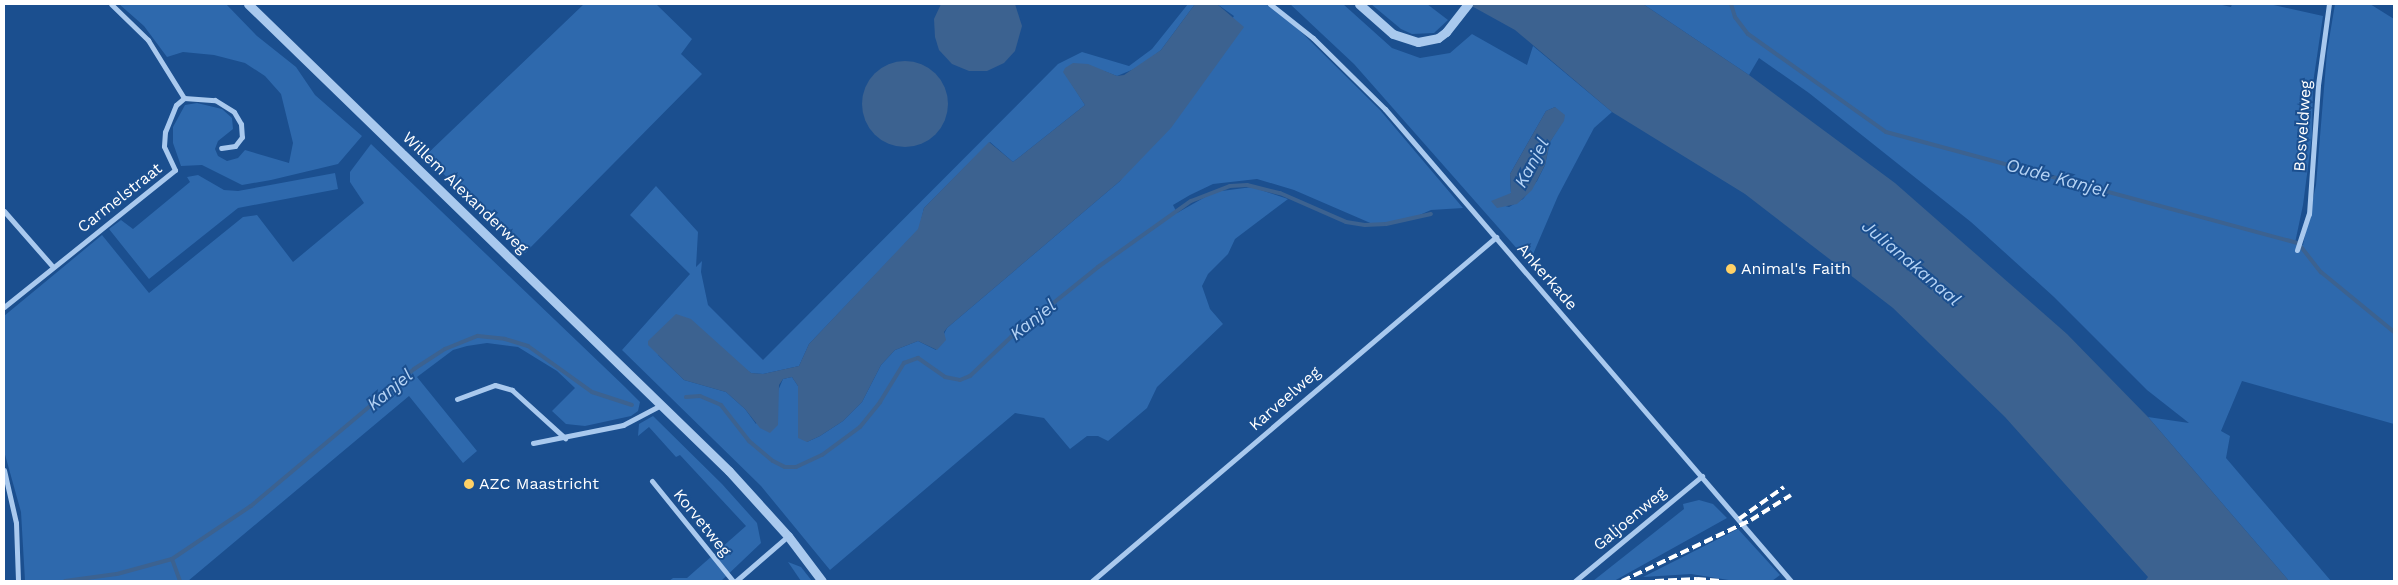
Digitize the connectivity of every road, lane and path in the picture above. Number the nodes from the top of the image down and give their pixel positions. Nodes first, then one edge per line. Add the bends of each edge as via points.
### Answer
1 (111, 4) edge
2 (248, 4) edge
3 (1270, 4) edge
4 (1359, 4) edge
5 (1468, 4) edge
6 (2329, 4) edge
7 (184, 98) junction
8 (222, 148) dead end
9 (4, 211) edge
10 (1496, 237) junction
11 (2297, 250) dead end
12 (53, 267) junction
13 (4, 307) edge
14 (457, 398) dead end
15 (661, 405) junction
16 (565, 438) junction
17 (533, 443) dead end
18 (4, 470) edge
19 (1702, 476) junction
20 (652, 481) dead end
21 (788, 536) junction
22 (18, 581) edge
23 (735, 581) edge
24 (822, 581) edge
25 (1092, 581) edge
26 (1575, 581) edge
27 (1791, 581) edge

1 - 7 street via 148,40
2 - 15 street, Willem Alexanderweg
3 - 10 street, Ankerkade via 1352,74
4 - 5 street via 1394,34 1418,42 1438,38 1455,23
6 - 11 street, Bosveldweg via 2318,85 2309,214
7 - 8 street via 215,100 234,112 241,124 242,137 235,146
7 - 12 street, Carmelstraat via 176,105 164,132 164,146 175,170
9 - 12 street
10 - 19 street, Ankerkade
10 - 25 street, Karveelweg
12 - 13 street
14 - 16 street via 495,385 512,390
15 - 16 street via 623,425
15 - 21 street, Willem Alexanderweg via 729,470
16 - 17 street
18 - 22 street via 16,523
19 - 26 street, Galjoenweg
19 - 27 street, Ankerkade
20 - 23 street, Korvetweg
21 - 23 street, Korvetweg
21 - 24 street, Willem Alexanderweg

